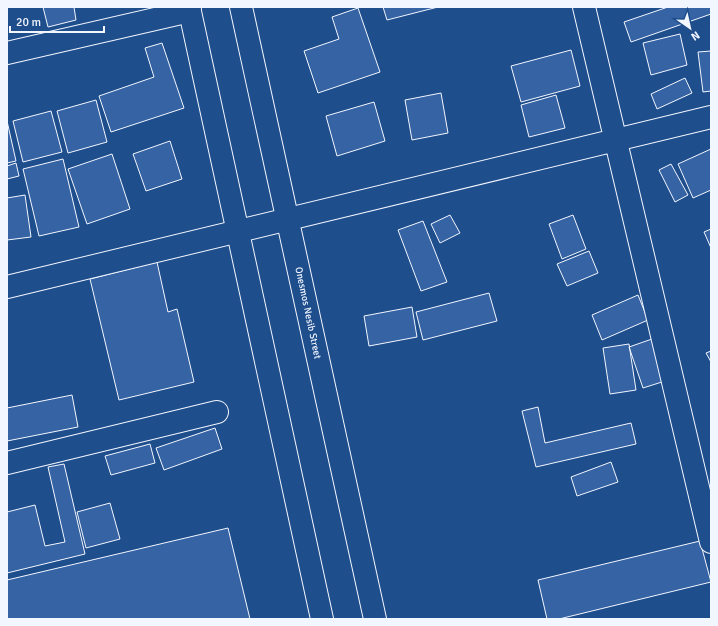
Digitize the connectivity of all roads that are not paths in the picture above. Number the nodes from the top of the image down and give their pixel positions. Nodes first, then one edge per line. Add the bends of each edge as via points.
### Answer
1 (241, 7) edge
2 (584, 7) edge
3 (190, 9) edge
4 (7, 53) edge
5 (711, 117) edge
6 (616, 140) junction
7 (288, 220) junction
8 (238, 232) junction
9 (7, 287) edge
10 (217, 412) dead end
11 (7, 463) edge
12 (711, 542) edge
13 (322, 619) edge
14 (375, 619) edge

1 - 7 street, Onesmos Nesib Street
2 - 6 street
3 - 4 street
3 - 8 street
5 - 6 street
6 - 7 street
6 - 12 street
7 - 8 street
7 - 14 street, Onesmos Nesib Street
8 - 9 street
8 - 13 street
10 - 11 street

